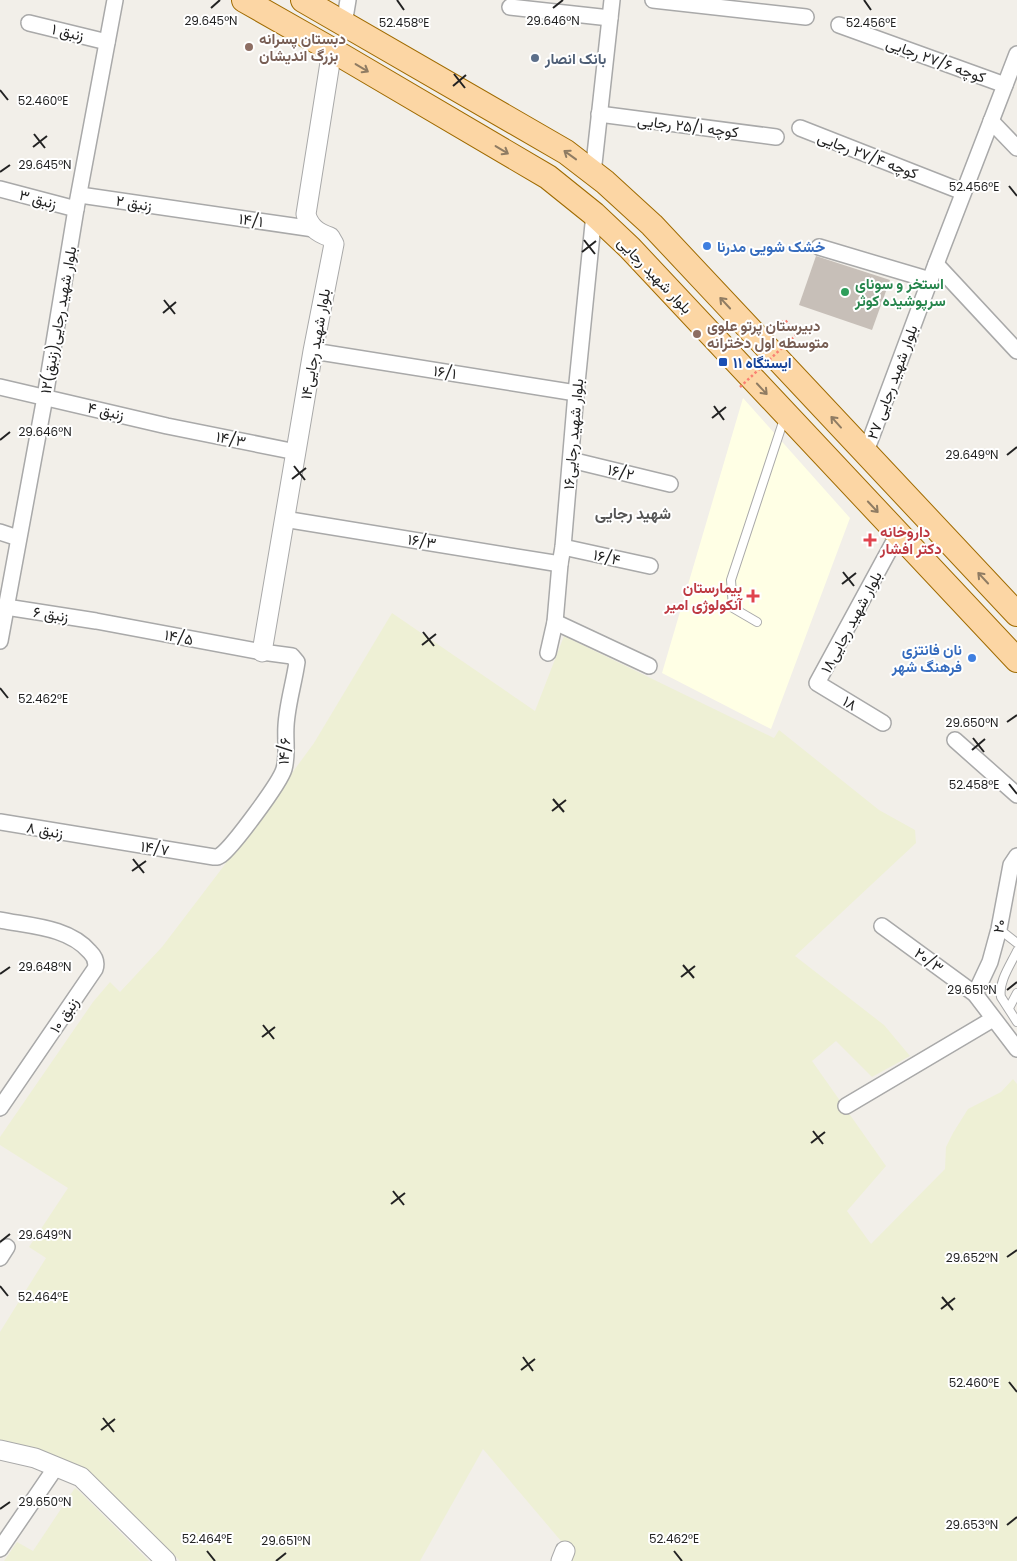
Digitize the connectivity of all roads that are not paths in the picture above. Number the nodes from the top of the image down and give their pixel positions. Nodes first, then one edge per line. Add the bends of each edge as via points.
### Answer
1 (115, 0) edge
2 (244, 0) edge
3 (303, 0) edge
4 (348, 0) edge
5 (612, 0) edge
6 (654, 0) edge
7 (510, 7) dead end
8 (806, 17) dead end
9 (610, 18) junction
10 (29, 23) dead end
11 (344, 24) junction
12 (840, 25) dead end
13 (108, 42) junction
14 (332, 50) junction
15 (1017, 54) edge
16 (1005, 86) junction
17 (599, 114) junction
18 (991, 121) junction
19 (800, 128) dead end
20 (776, 137) dead end
21 (1017, 148) edge
22 (593, 173) junction
23 (0, 188) edge
24 (963, 192) junction
25 (78, 202) junction
26 (188, 212) joint
27 (594, 214) junction
28 (314, 229) junction
29 (819, 247) dead end
30 (936, 264) junction
31 (930, 280) junction
32 (313, 351) junction
33 (1017, 351) edge
34 (0, 387) edge
35 (576, 393) junction
36 (45, 397) junction
37 (786, 414) junction
38 (166, 426) joint
39 (296, 452) junction
40 (865, 454) junction
41 (571, 460) junction
42 (670, 484) dead end
43 (284, 519) junction
44 (0, 532) edge
45 (898, 534) junction
46 (18, 538) junction
47 (563, 547) junction
48 (560, 564) junction
49 (650, 566) dead end
50 (6, 607) junction
51 (1017, 614) edge
52 (96, 621) joint
53 (555, 622) junction
54 (757, 622) dead end
55 (0, 638) edge
56 (262, 652) junction
57 (548, 653) dead end
58 (1017, 660) edge
59 (649, 666) dead end
60 (817, 683) joint
61 (883, 723) dead end
62 (955, 740) dead end
63 (1017, 794) edge
64 (0, 822) edge
65 (90, 838) joint
66 (1017, 856) edge
67 (219, 857) joint
68 (0, 920) edge
69 (882, 926) dead end
70 (999, 929) junction
71 (1017, 942) edge
72 (1017, 951) edge
73 (1017, 993) edge
74 (975, 994) junction
75 (1009, 1008) junction
76 (993, 1019) junction
77 (1017, 1022) edge
78 (1017, 1049) edge
79 (846, 1106) dead end
80 (0, 1108) edge
81 (0, 1450) edge
82 (56, 1467) junction
83 (0, 1549) edge
84 (166, 1561) edge

1 - 13 street, ۱۲بلوار شهید رجایی(زنبق)
2 - 14 main road, بلوار شهید رجایی
3 - 11 main road, بلوار شهید رجایی
4 - 11 street
5 - 9 street
6 - 8 street
7 - 9 street
9 - 17 street
10 - 13 street, زنبق ۱
22 -> 11 main road, بلوار شهید رجایی via 566,152
12 - 16 street, کوچه ۲۷/۶ رجایی
13 - 25 street, ۱۲بلوار شهید رجایی(زنبق)
14 -> 27 main road, بلوار شهید رجایی via 548,178
14 - 28 street via 307,208 307,218
15 - 16 street, ۲۷ بلوار شهید رجایی
16 - 18 street, ۲۷ بلوار شهید رجایی
17 - 20 street, کوچه ۲۵/۱ رجایی
17 - 22 street
18 - 21 street
18 - 24 street, ۲۷ بلوار شهید رجایی
19 - 24 street, کوچه ۲۷/۴ رجایی
40 -> 22 main road, بلوار شهید رجایی via 652,225
23 - 25 street, زنبق ۳
24 - 30 street, ۲۷ بلوار شهید رجایی
25 - 26 street, زنبق ۲
25 - 36 street, ۱۲بلوار شهید رجایی(زنبق)
26 - 28 street, ۱۴/۱
27 - 35 street, بلوار شهید رجایی۱۶
27 -> 37 main road, بلوار شهید رجایی
28 - 32 street, بلوار شهید رجایی۱۴ via 330,236 334,244
29 - 31 street
30 - 31 street, ۲۷ بلوار شهید رجایی
30 - 33 street
31 - 40 street, ۲۷ بلوار شهید رجایی
32 - 35 street, ۱۶/۱
32 - 39 street, بلوار شهید رجایی۱۴
34 - 36 street, زنبق ۴
35 - 41 street, بلوار شهید رجایی۱۶
36 - 38 street, زنبق ۴
36 - 46 street, ۱۲بلوار شهید رجایی(زنبق)
37 -> 45 main road, بلوار شهید رجایی
37 - 54 lane via 731,580 733,608
38 - 39 street, ۱۴/۳
39 - 43 street, بلوار شهید رجایی۱۴
51 -> 40 main road, بلوار شهید رجایی
41 - 42 street, ۱۶/۲
41 - 47 street, بلوار شهید رجایی۱۶
43 - 48 street, ۱۶/۳
43 - 56 street, بلوار شهید رجایی۱۴
44 - 46 street
45 - 58 main road, بلوار شهید رجایی
45 - 60 street, بلوار شهید رجایی۱۸
46 - 50 street, ۱۲بلوار شهید رجایی(زنبق)
47 - 48 street, بلوار شهید رجایی۱۶
47 - 49 street, ۱۶/۴
48 - 53 street, بلوار شهید رجایی۱۶
50 - 52 street, زنبق ۶
50 - 55 street, ۱۲بلوار شهید رجایی(زنبق)
52 - 56 street, ۱۴/۵
53 - 57 street, بلوار شهید رجایی۱۶
53 - 59 street
56 - 67 street, ۱۴/۶ via 292,656 297,662 286,726 284,768 247,824
60 - 61 street, ۱۸
62 - 63 street
64 - 65 street, زنبق ۸
65 - 67 street, ۱۴/۷
66 - 70 street, ۲۰ via 1011,865
68 - 80 street, زنبق ۱۰ via 63,933 77,940 93,955 97,964
69 - 74 street, ۲۰/۳
70 - 71 lane
70 - 74 street, ۲۰ via 990,962
72 - 75 lane via 1000,992
73 - 75 lane
74 - 76 street, ۲۰/۳
75 - 77 lane
76 - 78 street, ۲۰/۳
76 - 79 street
81 - 82 street via 35,1458
82 - 83 street
82 - 84 street via 81,1477

